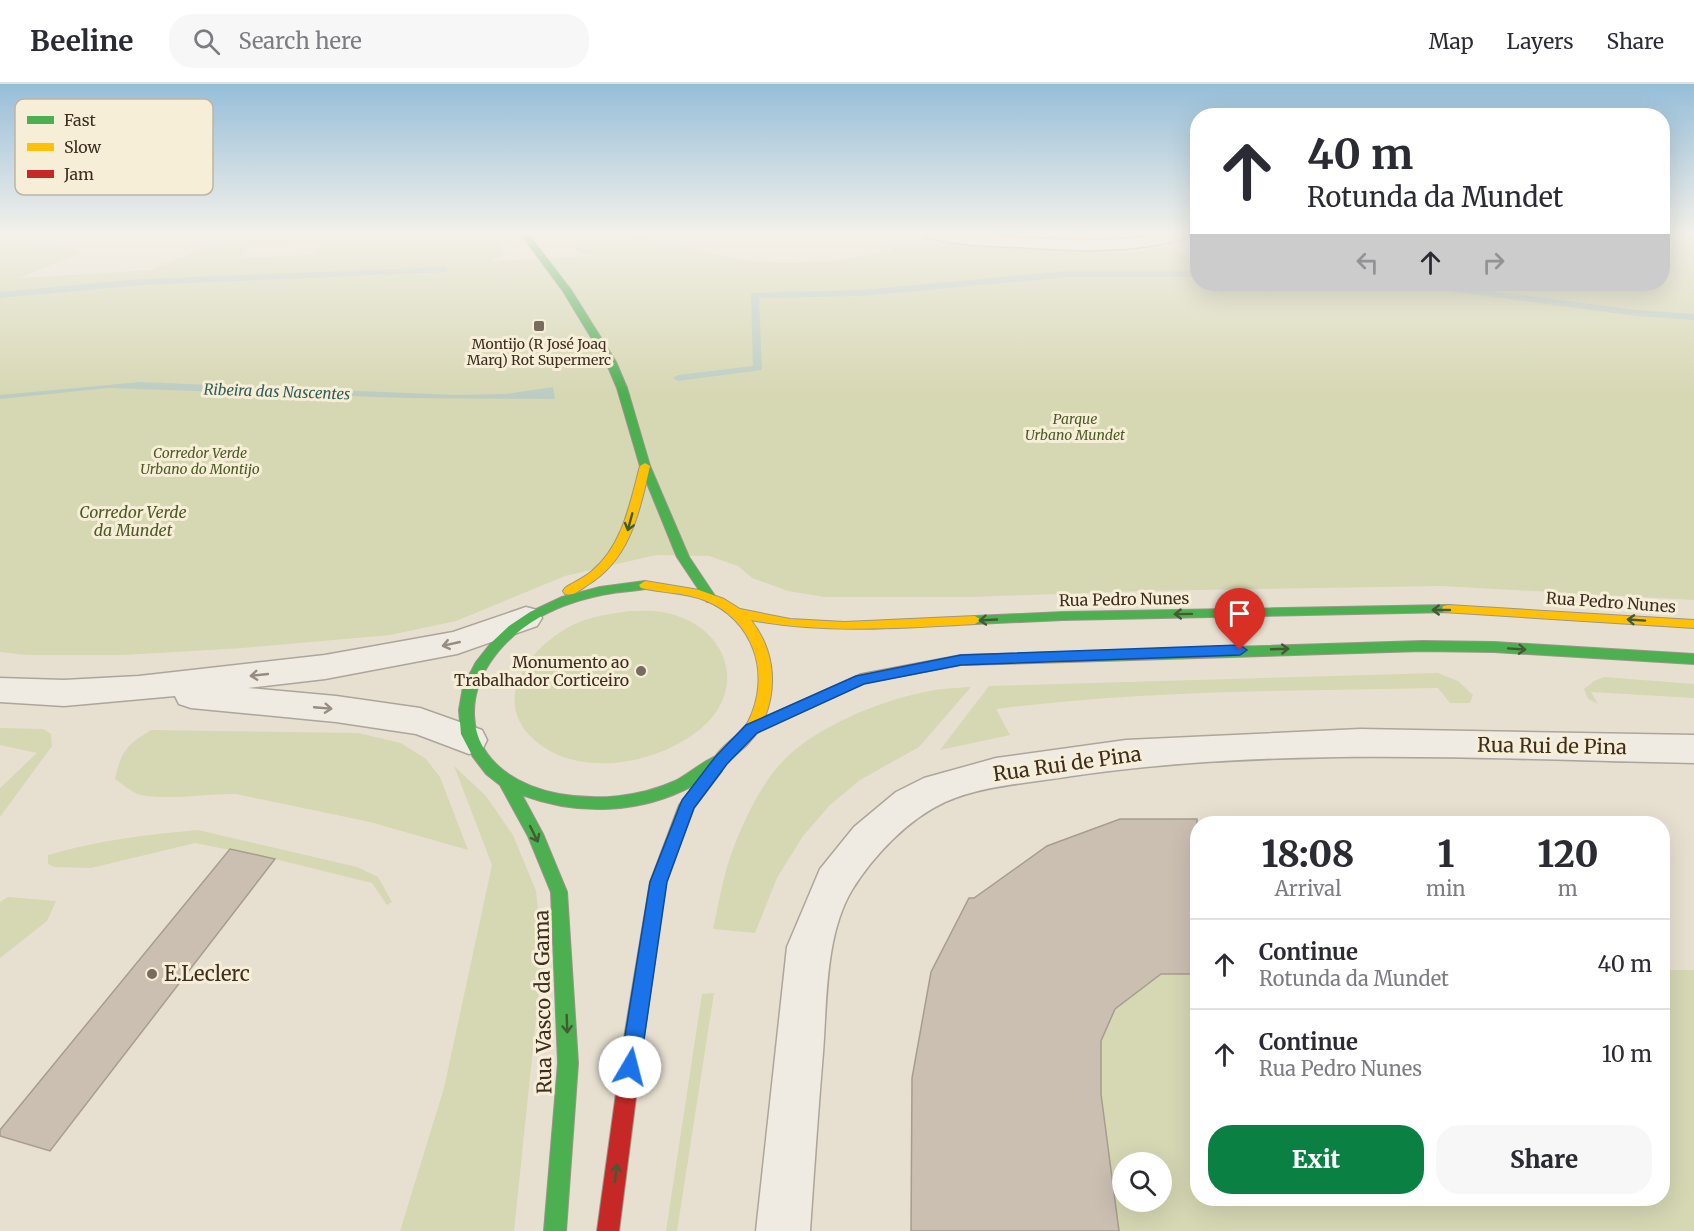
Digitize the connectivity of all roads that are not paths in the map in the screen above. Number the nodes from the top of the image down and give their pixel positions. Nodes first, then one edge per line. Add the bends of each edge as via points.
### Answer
1 (565, 288) edge
2 (645, 465) junction
3 (711, 598) junction
4 (736, 613) junction
5 (532, 615) junction
6 (1694, 624) edge
7 (1694, 659) edge
8 (139, 688) junction
9 (0, 690) edge
10 (751, 729) junction
11 (469, 740) junction
12 (1694, 750) edge
13 (722, 760) junction
14 (507, 783) junction
15 (555, 1231) edge
16 (608, 1231) edge
17 (783, 1231) edge

1 - 2 main road via 611,362
2 - 3 main road via 683,557
2 -> 5 main road via 627,536 615,555 598,573
3 - 4 main road
3 - 5 main road via 680,588 608,587 571,597
6 -> 4 main road, Rua Pedro Nunes via 1467,609 1063,616 845,626 790,623
4 - 10 main road via 758,636 768,665 766,696
5 -> 8 street via 457,643 408,653 325,668
5 - 11 main road via 496,643 474,674 464,707
10 -> 7 main road via 861,679 961,660 1422,646
8 - 9 street via 64,693
8 -> 11 street via 420,721
10 - 13 main road
11 - 14 main road via 483,764
12 - 17 street, Rua Rui de Pina via 1360,743 1126,754 996,773 937,789 909,803 867,839 834,882 809,947
13 - 14 main road via 683,784 638,800 590,805 545,799
16 -> 13 main road via 658,882 687,805
14 -> 15 main road, Rua Vasco da Gama via 559,892 568,1063

